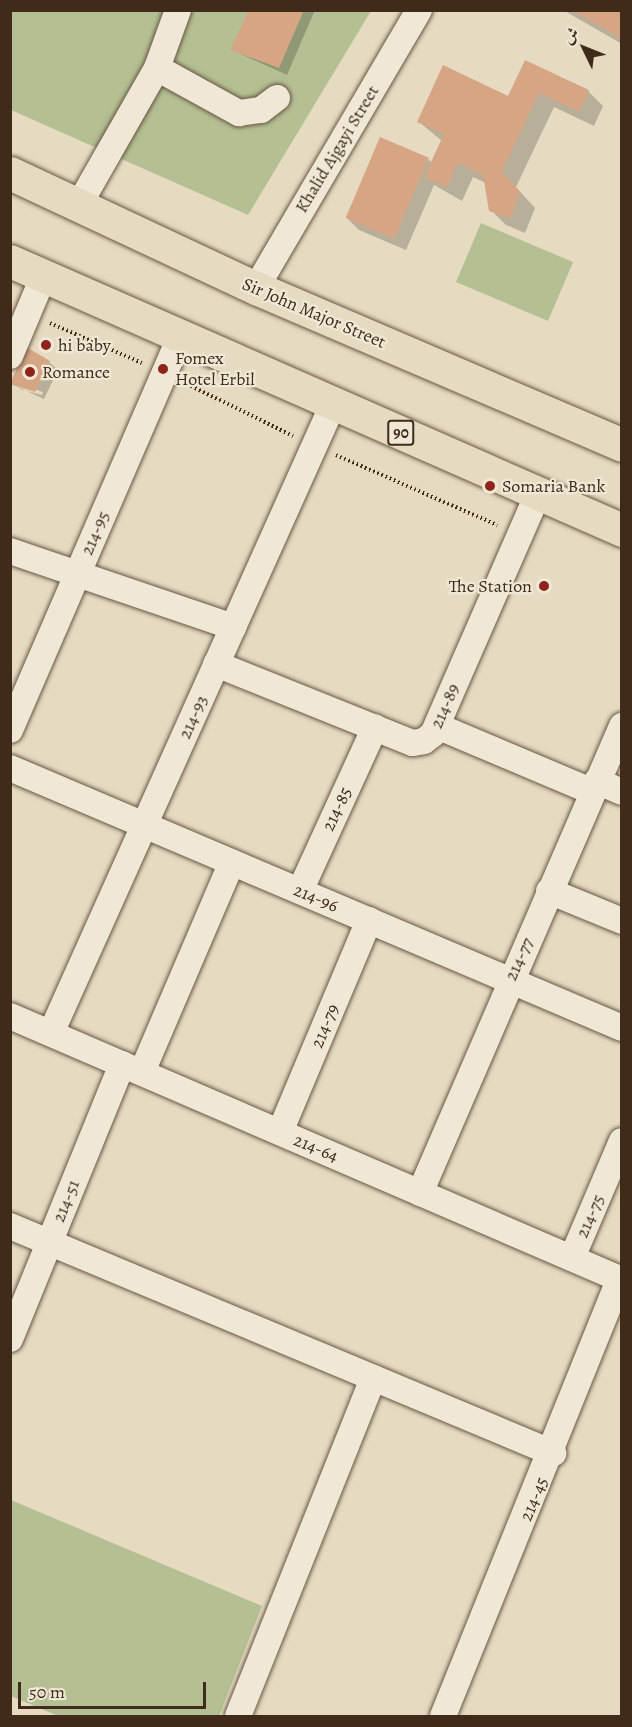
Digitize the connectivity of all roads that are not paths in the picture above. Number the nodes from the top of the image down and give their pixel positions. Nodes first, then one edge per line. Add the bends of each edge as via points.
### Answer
1 (178, 10) edge
2 (419, 10) edge
3 (157, 68) junction
4 (277, 98) dead end
5 (10, 173) edge
6 (80, 203) junction
7 (10, 261) edge
8 (44, 275) junction
9 (256, 288) junction
10 (181, 335) junction
11 (10, 356) edge
12 (334, 402) junction
13 (621, 445) edge
14 (537, 496) junction
15 (621, 530) edge
16 (10, 551) edge
17 (78, 574) junction
18 (233, 627) junction
19 (216, 664) junction
20 (437, 726) junction
21 (621, 726) edge
22 (375, 727) junction
23 (10, 730) edge
24 (10, 768) edge
25 (595, 786) junction
26 (621, 792) edge
27 (145, 825) junction
28 (232, 862) junction
29 (300, 891) junction
30 (549, 891) junction
31 (369, 920) junction
32 (621, 921) edge
33 (509, 980) junction
34 (10, 1016) edge
35 (621, 1028) edge
36 (51, 1033) junction
37 (132, 1068) junction
38 (280, 1132) junction
39 (621, 1141) edge
40 (420, 1193) junction
41 (10, 1226) edge
42 (50, 1243) junction
43 (573, 1258) junction
44 (621, 1279) edge
45 (10, 1339) edge
46 (373, 1378) junction
47 (553, 1453) junction
48 (247, 1714) edge
49 (443, 1716) edge

1 - 3 street
2 - 9 street, Khalid Ajgayi Street
3 - 4 street via 239,113 261,110
3 - 6 street
5 - 6 highway, Sir John Major Street
6 - 9 highway, Sir John Major Street
7 - 8 highway, 90
8 - 10 highway, 90
8 - 11 street
9 - 13 highway, Sir John Major Street
10 - 12 highway, 90
10 - 17 street, 214-95
12 - 14 highway, 90
12 - 18 street, 214-93
14 - 15 highway, 90
14 - 20 street, 214-89
16 - 17 street
17 - 18 street
17 - 23 street, 214-95
18 - 19 street, 214-93
19 - 22 street, 214-89
19 - 27 street, 214-93
20 - 22 street, 214-89 via 433,734 413,743
20 - 25 street
21 - 25 street, 214-77
22 - 29 street, 214-85
24 - 27 street, 214-96
25 - 26 street
25 - 30 street, 214-77
27 - 28 street, 214-96
27 - 36 street, 214-93
28 - 29 street, 214-96
28 - 37 street, 214-51
29 - 31 street, 214-96
30 - 32 street
30 - 33 street, 214-77
31 - 33 street, 214-96
31 - 38 street, 214-79
33 - 35 street, 214-96
33 - 40 street, 214-77
34 - 36 street, 214-64
36 - 37 street, 214-64
37 - 38 street, 214-64
37 - 42 street, 214-51
38 - 40 street, 214-64
39 - 43 street, 214-75
40 - 43 street, 214-64
41 - 42 street
42 - 45 street, 214-51
42 - 46 street
43 - 44 street, 214-64
44 - 47 street, 214-45
46 - 47 street
46 - 48 street
47 - 49 street, 214-45

